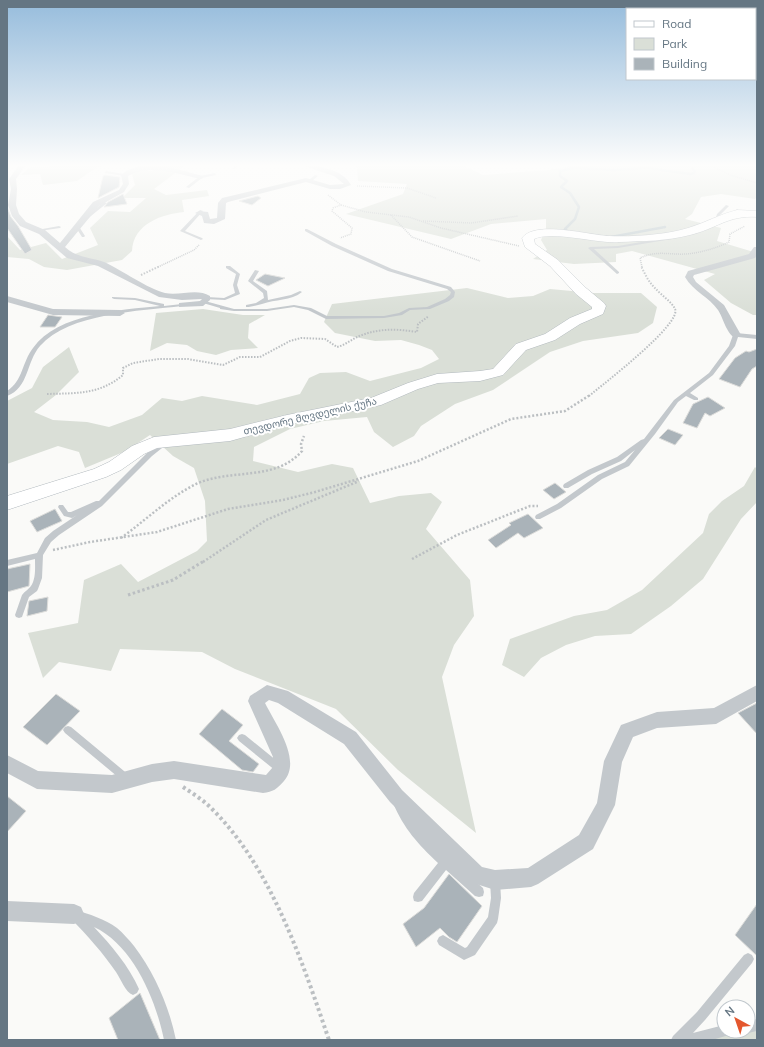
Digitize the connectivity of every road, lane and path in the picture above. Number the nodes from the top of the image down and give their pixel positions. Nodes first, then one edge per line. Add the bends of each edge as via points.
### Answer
1 (15, 214) edge
2 (87, 214) edge
3 (198, 214) edge
4 (205, 214) edge
5 (221, 214) edge
6 (335, 214) edge
7 (382, 214) edge
8 (719, 214) edge
9 (733, 214) edge
10 (391, 215) junction
11 (518, 216) dead end
12 (418, 220) junction
13 (716, 220) junction
14 (79, 223) junction
15 (745, 226) dead end
16 (60, 228) dead end
17 (39, 230) junction
18 (306, 230) dead end
19 (686, 232) junction
20 (82, 236) dead end
21 (201, 239) joint
22 (328, 242) junction
23 (61, 247) junction
24 (532, 249) junction
25 (757, 249) edge
26 (480, 261) dead end
27 (228, 267) dead end
28 (257, 271) dead end
29 (617, 273) dead end
30 (131, 280) junction
31 (300, 292) dead end
32 (114, 298) dead end
33 (7, 299) edge
34 (206, 300) junction
35 (264, 302) junction
36 (182, 305) junction
37 (222, 308) junction
38 (120, 313) junction
39 (432, 315) dead end
40 (96, 318) junction
41 (65, 319) dead end
42 (736, 335) junction
43 (757, 337) edge
44 (686, 393) junction
45 (7, 394) edge
46 (46, 394) dead end
47 (696, 399) dead end
48 (653, 433) junction
49 (304, 436) dead end
50 (169, 440) junction
51 (364, 478) junction
52 (566, 486) dead end
53 (106, 499) junction
54 (7, 503) edge
55 (559, 506) junction
56 (61, 507) dead end
57 (538, 517) dead end
58 (120, 538) junction
59 (39, 555) junction
60 (412, 559) dead end
61 (7, 563) edge
62 (128, 595) dead end
63 (20, 616) dead end
64 (757, 692) edge
65 (68, 730) dead end
66 (242, 738) dead end
67 (7, 764) edge
68 (282, 770) junction
69 (128, 779) junction
70 (177, 784) dead end
71 (396, 796) junction
72 (446, 861) junction
73 (495, 880) junction
74 (478, 892) dead end
75 (418, 897) dead end
76 (7, 911) edge
77 (74, 914) junction
78 (442, 941) dead end
79 (748, 959) dead end
80 (134, 989) dead end
81 (716, 1033) edge
82 (170, 1040) edge
83 (329, 1040) edge
84 (677, 1040) edge
85 (688, 1040) edge

1 - 17 street via 25,227
2 - 14 street
3 - 21 lane via 182,231
4 - 5 street via 207,221 214,222 221,219
6 - 22 path via 353,230 346,237
7 - 10 path
8 - 13 lane
9 - 13 street
10 - 12 path
10 - 26 path via 412,237
11 - 12 path via 465,223
12 - 24 path via 441,228
13 - 19 street
14 - 20 lane
14 - 23 street
15 - 51 path via 730,234 729,242 724,245 693,254 655,253 640,258 641,266 654,288 675,308 674,319 662,334 586,399 565,411 510,419 442,451
16 - 17 lane
17 - 23 street
18 - 22 lane
19 - 24 street via 615,239 540,233 528,238
19 - 29 lane via 658,241 590,248
21 - 30 path via 198,248
22 - 37 lane via 401,274 449,288 453,292 452,296 428,308 409,309 400,314 384,317 326,318 308,309 294,306 267,310
23 - 30 street via 70,256 94,262
24 - 50 street, თევდორე მღვდელის ქუჩა via 554,264 600,306 598,311 575,321 550,337 521,347 498,372 437,379 375,402 230,435
25 - 42 street via 752,256 691,273 689,277 693,284 721,306
27 - 34 lane via 238,274 235,285 238,294 225,299
28 - 35 lane via 250,281 264,292
30 - 34 street via 162,295 202,295
31 - 35 lane
32 - 36 lane
33 - 38 street via 48,311
34 - 36 street
34 - 37 lane
35 - 37 lane
36 - 38 lane
38 - 40 lane
39 - 46 path via 418,323 417,332 394,328 376,331 337,347 325,339 301,338 260,357 240,357 223,365 188,359 159,359 133,363 123,368 123,375 118,380 88,393
40 - 41 lane
40 - 45 lane via 68,324 52,331 31,352 21,384
42 - 43 lane
42 - 44 lane via 732,346 711,374
44 - 47 lane
44 - 48 lane via 676,401
48 - 52 lane via 619,459
48 - 55 lane via 628,464 600,477
49 - 58 path via 302,451 292,461 270,471 206,480 190,488
50 - 53 lane via 150,454
50 - 54 street, თევდორე მღვდელის ქუჩა via 138,450 100,473
51 - 58 path via 283,500 228,509 157,532
51 - 62 path via 346,488 298,505 266,520 169,582
53 - 56 lane via 72,515 66,514
53 - 59 lane via 56,533 48,540
55 - 57 lane
55 - 60 path via 530,506 457,536
58 - 59 path via 90,542
59 - 61 lane
59 - 63 lane via 38,578 34,588 26,595
64 - 73 street via 716,716 657,720 627,731 613,761 606,805 586,842 531,877
65 - 69 lane
66 - 68 lane
67 - 69 street via 37,780 112,784
68 - 69 street via 271,783 263,784 174,770
68 - 71 street via 282,756 256,701 267,692 282,696 350,738
70 - 83 path via 214,810 244,846 271,896 307,975
71 - 72 lane via 400,813 413,831
71 - 73 street via 477,875
72 - 74 lane
72 - 75 lane
73 - 78 lane via 493,919 471,951 464,954
76 - 77 street
77 - 80 lane via 105,946
77 - 82 lane via 115,934 136,960 158,996
79 - 84 lane
81 - 85 lane

